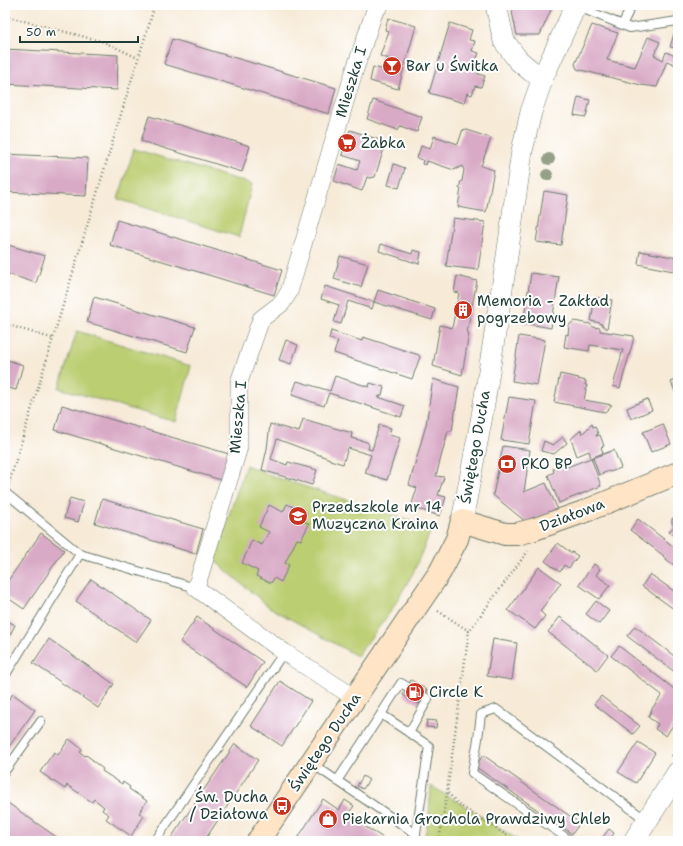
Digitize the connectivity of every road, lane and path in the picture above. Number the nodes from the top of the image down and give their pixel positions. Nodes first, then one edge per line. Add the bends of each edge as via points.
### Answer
1 (155, 5) edge
2 (380, 5) edge
3 (496, 5) edge
4 (632, 5) edge
5 (576, 6) edge
6 (678, 12) edge
7 (5, 16) edge
8 (676, 21) edge
9 (622, 25) junction
10 (138, 58) junction
11 (543, 77) junction
12 (5, 324) edge
13 (54, 339) junction
14 (678, 473) edge
15 (6, 493) joint
16 (462, 521) junction
17 (529, 549) dead end
18 (80, 554) junction
19 (196, 588) junction
20 (438, 611) dead end
21 (469, 631) junction
22 (284, 652) junction
23 (5, 676) edge
24 (355, 698) junction
25 (381, 714) junction
26 (41, 721) dead end
27 (409, 733) junction
28 (311, 763) junction
29 (5, 770) edge
30 (678, 772) edge
31 (337, 781) junction
32 (447, 792) junction
33 (647, 821) junction
34 (416, 838) edge
35 (155, 841) edge
36 (258, 841) edge
37 (439, 841) edge
38 (516, 841) edge
39 (571, 841) edge
40 (634, 841) edge

1 - 10 path
2 - 19 street, Mieszka I via 374,13 352,76 289,292 282,304 261,319 240,382 239,447
3 - 11 street via 504,41 518,60
4 - 9 lane
5 - 9 lane
5 - 11 street, Świętego Ducha
6 - 8 lane
7 - 10 path via 104,42
8 - 9 lane via 630,28
10 - 13 path
11 - 16 street, Świętego Ducha via 522,151 482,416
12 - 13 path
13 - 15 path
14 - 16 main road, Działowa via 583,512 517,534 505,534
15 - 18 lane
16 - 24 main road, Świętego Ducha via 457,539 440,572
17 - 21 path
18 - 19 lane
18 - 23 lane
19 - 22 street
20 - 21 path
21 - 32 path
22 - 24 street
22 - 35 lane
24 - 28 main road, Świętego Ducha
25 - 27 lane
25 - 27 lane via 401,683 428,699
25 - 31 lane
26 - 29 lane
27 - 34 lane via 429,746
28 - 31 lane
28 - 36 main road, Świętego Ducha
30 - 33 street
31 - 34 lane
32 - 37 path
32 - 38 path via 459,805
33 - 39 lane via 496,709 481,714 472,773
33 - 40 street

